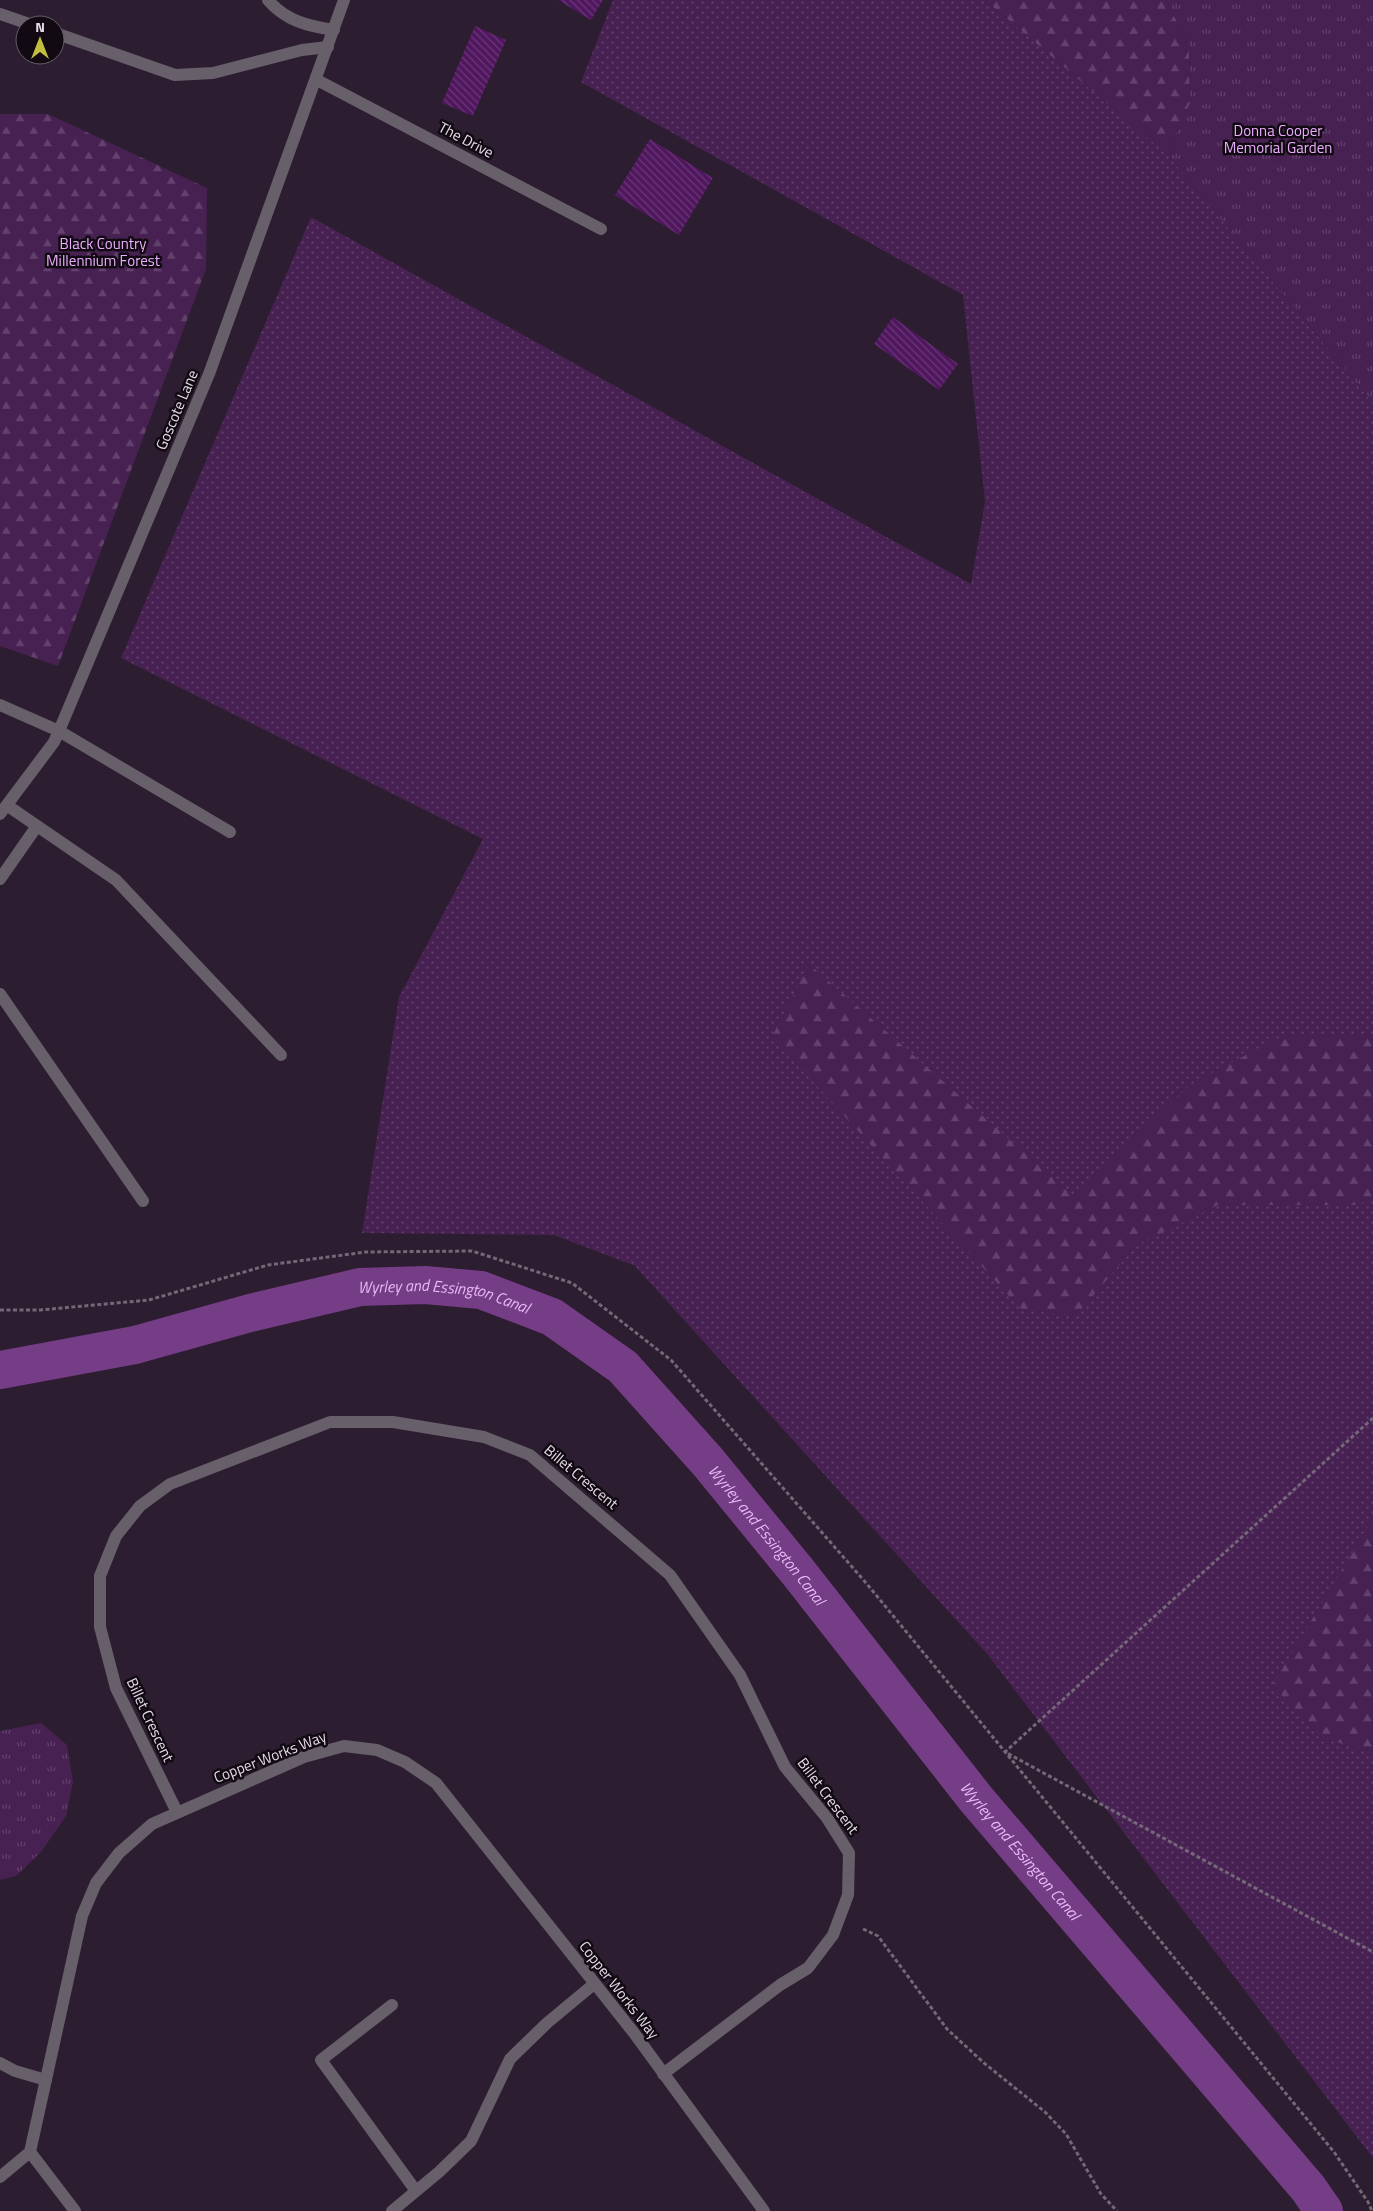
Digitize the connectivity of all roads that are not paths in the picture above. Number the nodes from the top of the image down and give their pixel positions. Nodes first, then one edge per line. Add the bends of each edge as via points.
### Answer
1 (268, 0) edge
2 (344, 0) edge
3 (0, 14) edge
4 (15, 19) edge
5 (334, 30) junction
6 (65, 36) edge
7 (328, 47) junction
8 (317, 80) junction
9 (601, 229) dead end
10 (0, 705) edge
11 (59, 731) junction
12 (4, 810) edge
13 (37, 826) junction
14 (230, 832) dead end
15 (0, 879) edge
16 (0, 994) edge
17 (281, 1055) dead end
18 (142, 1201) dead end
19 (177, 1812) junction
20 (594, 1984) junction
21 (392, 2005) dead end
22 (0, 2064) edge
23 (663, 2074) junction
24 (46, 2080) junction
25 (30, 2152) junction
26 (0, 2178) edge
27 (416, 2191) junction
28 (75, 2211) edge
29 (392, 2211) edge
30 (764, 2211) edge

1 - 5 street via 304,26
2 - 5 street, Goscote Lane
3 - 4 street
5 - 7 street, Goscote Lane
6 - 7 street via 175,75 213,73 302,50
7 - 8 street, Goscote Lane
8 - 9 street, The Drive
8 - 11 street, Goscote Lane via 210,374
10 - 11 street
11 - 12 street, Goscote Lane
11 - 14 street
12 - 13 street
13 - 15 street
13 - 17 street via 116,880
16 - 18 street
19 - 20 street, Copper Works Way via 304,1757 344,1746 378,1750 405,1762 436,1783
19 - 23 street, Billet Crescent via 116,1688 100,1627 100,1576 116,1536 140,1506 170,1484 330,1422 393,1422 484,1437 530,1455 670,1575 740,1675 785,1767 827,1818 849,1852 848,1895 833,1935 808,1968 780,1985
19 - 24 street, Copper Works Way via 152,1824 119,1852 96,1883 82,1916
20 - 23 street, Copper Works Way
20 - 27 street via 510,2059 471,2141
21 - 27 street via 321,2060
22 - 24 street
23 - 30 street, Copper Works Way
24 - 25 street, Copper Works Way
25 - 26 street
25 - 28 street
27 - 29 street

